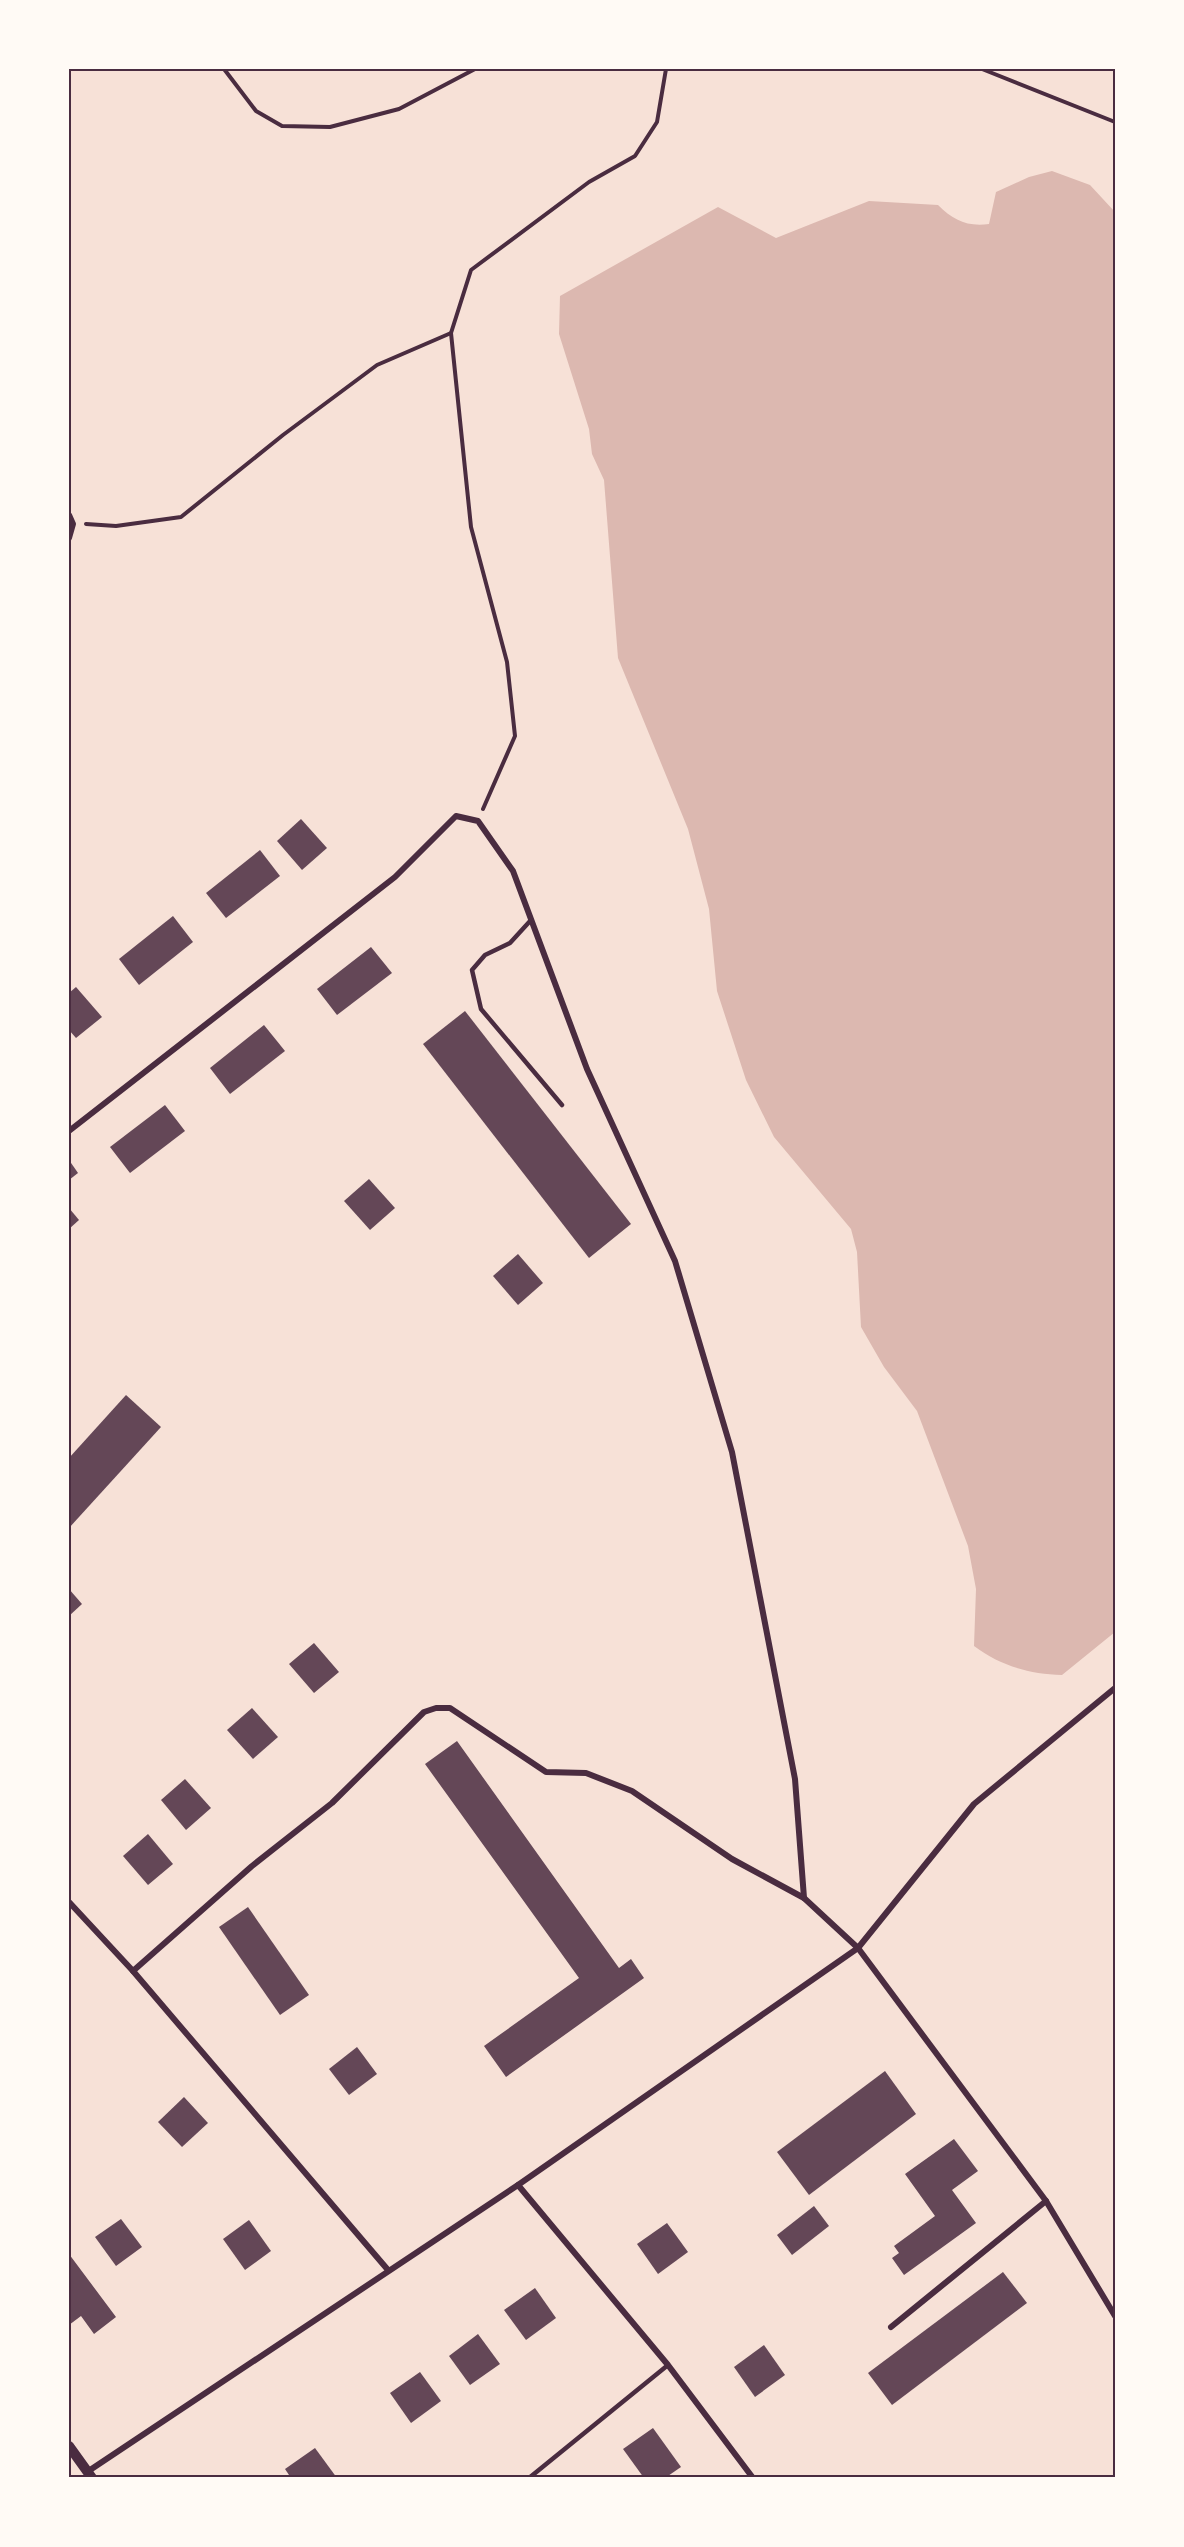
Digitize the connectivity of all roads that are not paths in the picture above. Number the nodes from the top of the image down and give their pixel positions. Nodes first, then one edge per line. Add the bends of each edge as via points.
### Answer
1 (69, 515) edge
2 (69, 538) edge
3 (531, 920) junction
4 (562, 1105) dead end
5 (69, 1131) edge
6 (1115, 1688) edge
7 (804, 1899) junction
8 (69, 1902) edge
9 (858, 1948) junction
10 (133, 1971) junction
11 (519, 2185) junction
12 (1046, 2201) junction
13 (388, 2270) junction
14 (1115, 2316) edge
15 (891, 2327) dead end
16 (668, 2365) junction
17 (69, 2446) edge
18 (89, 2475) edge
19 (529, 2478) edge
20 (753, 2478) edge

1 - 2 street via 73,524
3 - 4 lane via 510,943 485,955 472,970 473,983 481,1009
3 - 5 street via 513,871 478,821 456,816 395,877
3 - 7 street via 587,1069 675,1262 732,1452 795,1779
6 - 9 street via 974,1804
7 - 9 street
7 - 10 street via 732,1859 632,1791 586,1773 546,1772 450,1708 436,1708 424,1712 332,1803 252,1866
8 - 10 street
9 - 11 street
9 - 12 street
10 - 13 street
11 - 13 street
11 - 16 street
12 - 14 street
12 - 15 street
13 - 18 street
16 - 19 lane
16 - 20 street
17 - 18 street

